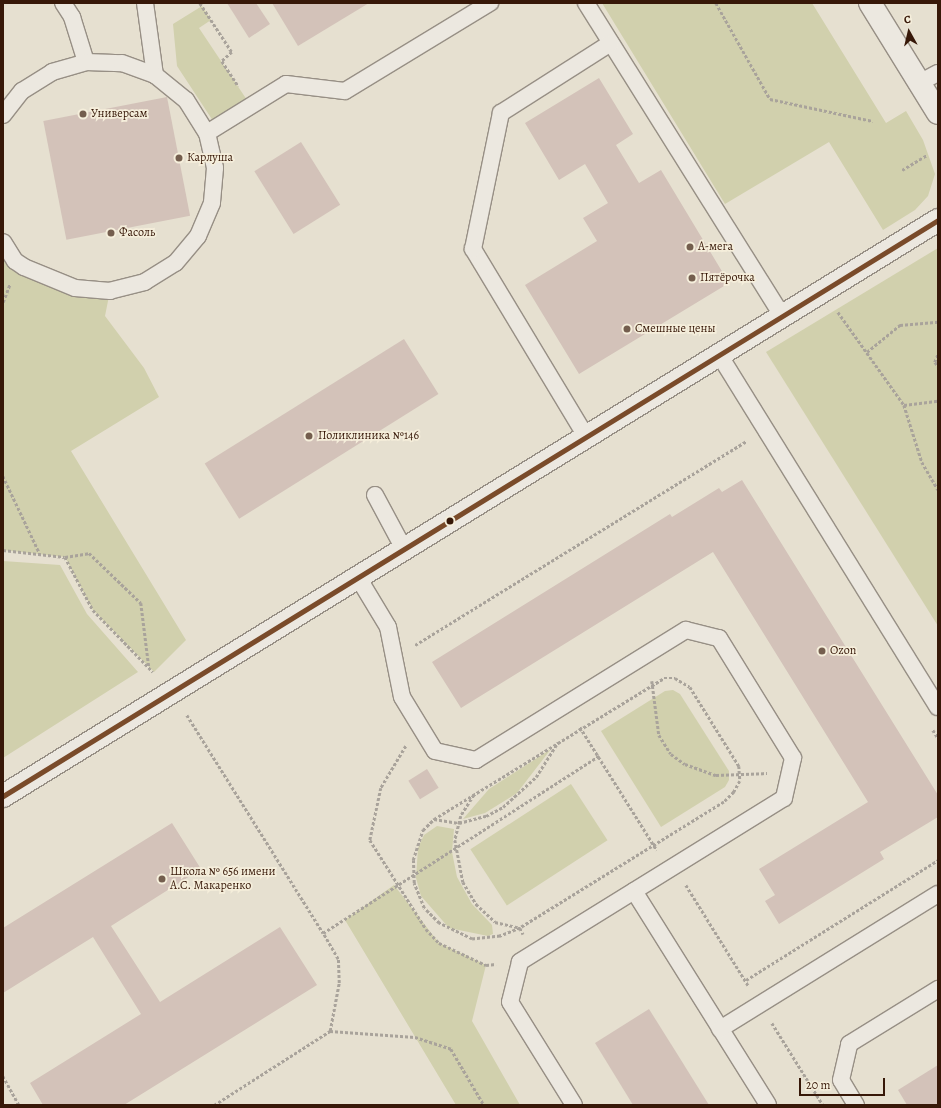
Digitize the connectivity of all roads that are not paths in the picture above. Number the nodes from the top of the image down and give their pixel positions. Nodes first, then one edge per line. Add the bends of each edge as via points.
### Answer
1 (63, 3) edge
2 (490, 3) edge
3 (586, 3) edge
4 (870, 3) edge
5 (150, 5) edge
6 (611, 43) junction
7 (86, 62) junction
8 (938, 73) edge
9 (156, 75) junction
10 (919, 83) junction
11 (938, 113) edge
12 (3, 115) edge
13 (207, 133) junction
14 (938, 220) edge
15 (3, 242) edge
16 (783, 317) junction
17 (720, 356) junction
18 (587, 438) junction
19 (375, 495) dead end
20 (405, 551) junction
21 (359, 579) junction
22 (938, 707) edge
23 (3, 796) edge
24 (634, 891) junction
25 (938, 894) edge
26 (938, 989) edge
27 (720, 1029) junction
28 (574, 1105) edge
29 (768, 1105) edge
30 (856, 1105) edge

1 - 7 lane via 72,17
2 - 13 lane via 345,91 286,84
3 - 6 lane
4 - 10 street
5 - 9 lane
6 - 16 lane
6 - 18 lane via 501,113 473,249
7 - 9 lane via 122,63
7 - 12 lane via 52,72 22,91
8 - 10 lane
9 - 13 lane via 186,100
10 - 11 street
13 - 15 lane via 215,168 212,203 207,216 198,236 175,263 145,282 110,291 74,288 24,267 15,261
14 - 16 street
16 - 17 street
17 - 18 street
17 - 22 lane
18 - 20 street
19 - 20 lane
20 - 21 street
21 - 23 street
21 - 24 lane via 388,627 402,697 435,751 476,760 686,630 719,638 794,758 784,798
24 - 27 lane
24 - 28 lane via 520,962 510,1002
25 - 27 lane
26 - 30 lane via 849,1044 841,1080
27 - 29 lane

